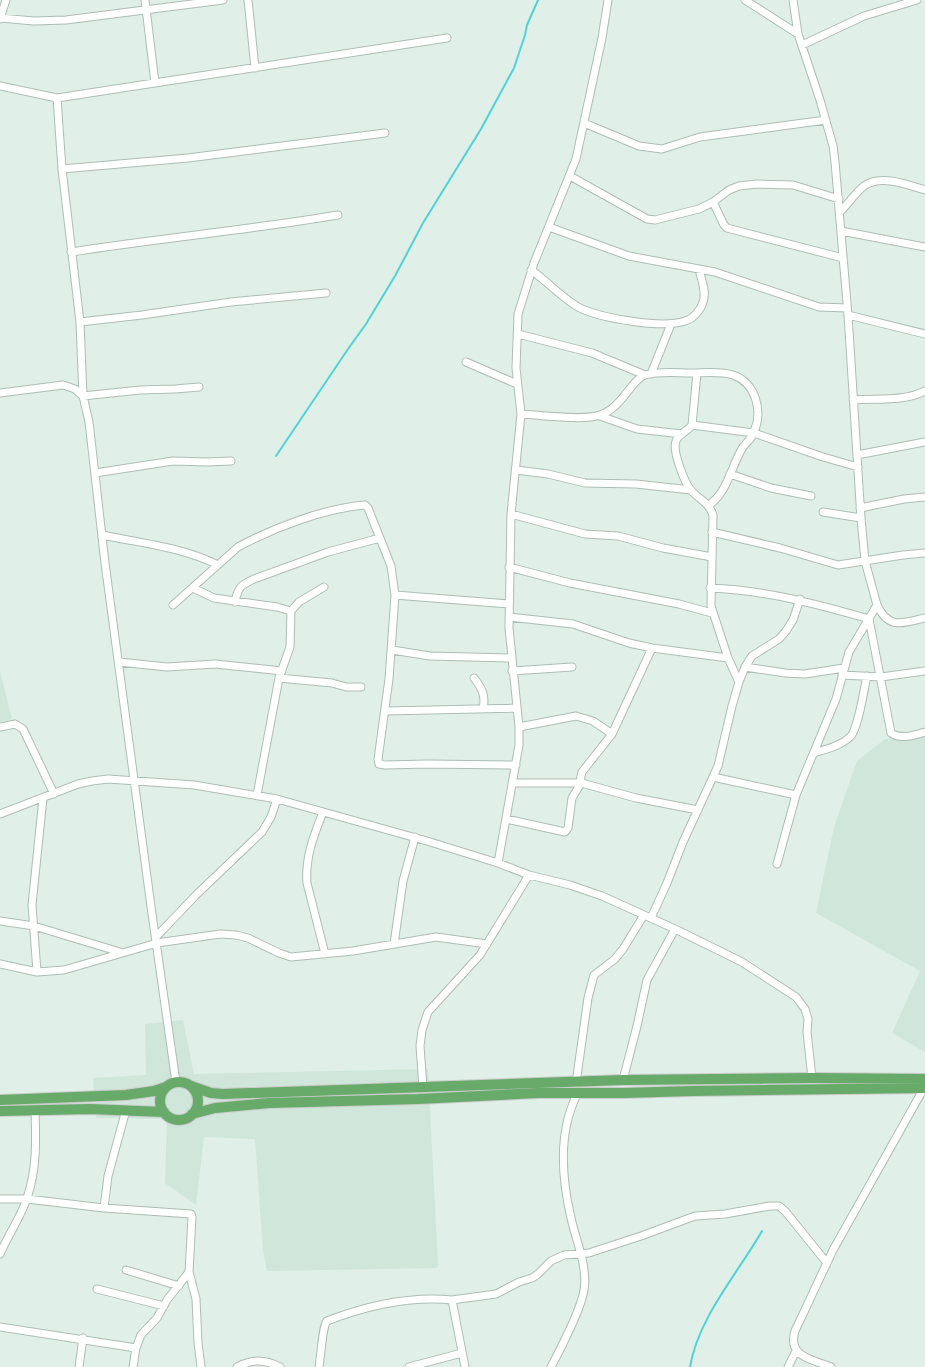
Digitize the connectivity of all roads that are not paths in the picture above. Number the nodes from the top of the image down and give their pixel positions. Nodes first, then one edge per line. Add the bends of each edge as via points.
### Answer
1 (6, 0) edge
2 (145, 0) edge
3 (222, 0) edge
4 (248, 0) edge
5 (608, 0) edge
6 (745, 0) edge
7 (793, 0) edge
8 (917, 0) edge
9 (146, 10) junction
10 (0, 19) edge
11 (798, 34) junction
12 (447, 38) dead end
13 (802, 45) junction
14 (255, 68) junction
15 (155, 83) junction
16 (0, 86) edge
17 (57, 98) junction
18 (826, 120) junction
19 (584, 123) junction
20 (385, 133) dead end
21 (62, 170) junction
22 (570, 176) junction
23 (925, 190) edge
24 (838, 200) junction
25 (713, 202) junction
26 (840, 212) junction
27 (338, 215) dead end
28 (549, 227) junction
29 (841, 231) junction
30 (925, 247) edge
31 (71, 252) junction
32 (843, 258) junction
33 (699, 269) junction
34 (531, 270) junction
35 (326, 293) dead end
36 (848, 311) junction
37 (80, 322) junction
38 (671, 324) junction
39 (518, 334) junction
40 (925, 334) edge
41 (466, 362) dead end
42 (697, 373) junction
43 (648, 375) junction
44 (517, 384) junction
45 (199, 387) dead end
46 (925, 391) edge
47 (0, 394) edge
48 (83, 396) junction
49 (853, 400) junction
50 (520, 414) junction
51 (600, 416) junction
52 (692, 425) junction
53 (754, 433) junction
54 (682, 434) junction
55 (925, 442) edge
56 (857, 455) junction
57 (232, 461) dead end
58 (858, 468) junction
59 (516, 470) junction
60 (95, 473) junction
61 (730, 474) junction
62 (691, 490) junction
63 (811, 496) dead end
64 (925, 497) edge
65 (709, 505) junction
66 (860, 508) junction
67 (823, 512) dead end
68 (511, 514) junction
69 (861, 518) junction
70 (712, 532) junction
71 (102, 535) junction
72 (380, 538) junction
73 (925, 553) edge
74 (712, 557) junction
75 (865, 561) junction
76 (218, 566) junction
77 (509, 567) junction
78 (324, 587) dead end
79 (193, 588) junction
80 (710, 588) junction
81 (395, 595) junction
82 (800, 600) junction
83 (235, 602) junction
84 (509, 604) junction
85 (877, 605) junction
86 (173, 606) dead end
87 (291, 611) junction
88 (712, 613) junction
89 (509, 617) junction
90 (925, 618) edge
91 (870, 619) junction
92 (652, 648) junction
93 (392, 650) junction
94 (511, 658) junction
95 (728, 658) junction
96 (119, 662) junction
97 (572, 667) dead end
98 (745, 667) junction
99 (512, 671) junction
100 (925, 671) edge
101 (843, 672) junction
102 (281, 674) junction
103 (867, 676) junction
104 (881, 677) junction
105 (474, 678) dead end
106 (739, 682) junction
107 (361, 687) dead end
108 (517, 708) junction
109 (483, 709) junction
110 (386, 711) junction
111 (0, 727) edge
112 (519, 727) junction
113 (925, 732) edge
114 (612, 734) junction
115 (814, 753) junction
116 (516, 765) junction
117 (713, 777) junction
118 (135, 780) junction
119 (512, 783) junction
120 (581, 783) junction
121 (54, 794) junction
122 (257, 795) junction
123 (796, 795) junction
124 (43, 798) junction
125 (277, 799) junction
126 (698, 810) junction
127 (322, 812) junction
128 (0, 814) edge
129 (506, 819) junction
130 (415, 837) junction
131 (498, 863) junction
132 (777, 864) dead end
133 (529, 875) junction
134 (647, 917) junction
135 (0, 921) edge
136 (34, 926) junction
137 (675, 929) junction
138 (156, 940) junction
139 (394, 944) junction
140 (487, 944) junction
141 (122, 953) junction
142 (325, 954) junction
143 (0, 964) edge
144 (37, 972) junction
145 (812, 1078) junction
146 (623, 1080) junction
147 (176, 1082) junction
148 (576, 1083) junction
149 (925, 1085) edge
150 (191, 1086) junction
151 (166, 1087) junction
152 (423, 1088) junction
153 (577, 1094) junction
154 (0, 1100) edge
155 (35, 1110) junction
156 (126, 1110) junction
157 (0, 1111) edge
158 (164, 1112) junction
159 (192, 1114) junction
160 (0, 1199) edge
161 (27, 1199) junction
162 (104, 1208) junction
163 (0, 1253) edge
164 (580, 1254) junction
165 (827, 1262) junction
166 (126, 1270) dead end
167 (189, 1272) junction
168 (179, 1286) junction
169 (97, 1289) dead end
170 (452, 1300) junction
171 (164, 1306) junction
172 (0, 1327) edge
173 (83, 1338) junction
174 (136, 1348) junction
175 (796, 1351) junction
176 (462, 1352) junction
177 (79, 1367) edge
178 (133, 1367) edge
179 (201, 1367) edge
180 (237, 1367) edge
181 (280, 1367) edge
182 (319, 1367) edge
183 (409, 1367) edge
184 (465, 1367) edge
185 (551, 1367) edge
186 (788, 1367) edge
187 (831, 1367) edge

1 - 10 street
2 - 9 street
3 - 9 street
4 - 14 street
5 - 19 street
6 - 11 street
7 - 11 street
8 - 13 street via 864,16
9 - 10 street via 51,22
9 - 15 street
11 - 13 street
12 - 14 street
13 - 18 street
14 - 15 street
15 - 17 street
16 - 17 street
17 - 21 street
18 - 19 street via 700,137 662,149 639,146
18 - 24 street via 833,146
19 - 22 street
20 - 21 street
21 - 31 street
22 - 25 street via 647,219 661,219
22 - 28 street
23 - 26 street via 893,181 872,182 864,186
24 - 25 street via 793,185 757,184 728,190
24 - 26 street
25 - 32 street via 727,228
26 - 29 street
27 - 31 street
28 - 33 street via 629,256
28 - 34 street
29 - 30 street
29 - 32 street
31 - 37 street
32 - 36 street
33 - 36 street via 754,284 808,304
33 - 38 street via 703,304 687,321
34 - 38 street via 586,311
34 - 39 street via 518,314
35 - 37 street
36 - 40 street
36 - 49 street
37 - 48 street
38 - 43 street
39 - 43 street via 598,355
39 - 44 street
41 - 44 street
42 - 43 street
42 - 52 street
42 - 53 street via 731,374 746,383 759,408
43 - 51 street
44 - 50 street
45 - 48 street
46 - 49 street via 916,396
47 - 48 street via 63,385
48 - 60 street
49 - 56 street
50 - 51 street
50 - 59 street
51 - 54 street via 637,429
52 - 53 street
52 - 54 street
53 - 58 street
53 - 61 street via 737,457
54 - 62 street via 674,447
55 - 56 street
56 - 58 street
57 - 60 street via 173,461
58 - 66 street
59 - 62 street via 585,483
59 - 68 street
60 - 71 street
61 - 63 street via 771,488
61 - 65 street via 721,494
62 - 65 street
64 - 66 street
65 - 70 street via 713,515
66 - 69 street
67 - 69 street
68 - 74 street via 585,534 618,536
68 - 77 street
69 - 75 street
70 - 74 street
70 - 75 street via 838,565
71 - 76 street via 187,553
71 - 96 street
72 - 76 street via 368,508 359,506 268,531 238,547
72 - 81 street via 391,566
72 - 83 street via 328,552 242,584
73 - 75 street
74 - 80 street
75 - 85 street
76 - 79 street
77 - 84 street
77 - 88 street
78 - 87 street via 299,602
79 - 83 street via 214,598
79 - 86 street
80 - 82 street via 752,590
80 - 88 street
81 - 84 street
81 - 93 street
82 - 91 street
82 - 98 street via 786,631 752,656
83 - 87 street
84 - 89 street
85 - 90 street via 890,622
85 - 91 street
87 - 102 street via 290,648
88 - 95 street
89 - 92 street via 573,624
89 - 94 street
91 - 101 street via 849,652
91 - 104 street
92 - 95 street
92 - 114 street
93 - 94 street via 430,656
93 - 110 street
94 - 99 street
95 - 106 street
96 - 102 street via 167,667 215,664
96 - 118 street
97 - 99 street
98 - 101 street via 785,673
98 - 106 street
99 - 108 street
100 - 104 street
101 - 103 street
101 - 115 street via 836,699
102 - 107 street
102 - 122 street
103 - 104 street
103 - 115 street via 852,736
104 - 113 street via 891,733 901,736
105 - 109 street via 486,700
106 - 117 street
108 - 109 street
108 - 112 street
109 - 110 street
110 - 116 street via 378,759 381,765
111 - 121 street via 15,724 22,729
112 - 114 street via 576,716 593,720
112 - 116 street
114 - 120 street via 582,772
115 - 123 street
116 - 119 street
117 - 123 street
117 - 126 street
118 - 121 street via 92,781
118 - 122 street
118 - 138 street
119 - 120 street
119 - 129 street
120 - 126 street
120 - 129 street via 572,798 565,832
121 - 124 street
122 - 125 street
123 - 132 street
124 - 128 street
124 - 136 street via 33,892
125 - 127 street
125 - 138 street via 262,832 196,895
126 - 134 street
127 - 130 street
127 - 142 street via 308,851 306,873
129 - 131 street
130 - 131 street
130 - 139 street via 403,881
131 - 133 street
133 - 134 street via 602,896
133 - 140 street
134 - 137 street
134 - 148 street via 615,959 594,975
135 - 136 street
136 - 141 street
136 - 144 street
137 - 145 street via 742,962 796,997 806,1009 808,1019
137 - 146 street via 647,980
138 - 141 street
138 - 142 street via 228,934 248,938 285,955
138 - 147 street
139 - 140 street via 436,938
139 - 142 street
140 - 152 street via 428,1012 420,1046
141 - 144 street via 64,970
143 - 144 street
145 - 146 highway
145 - 149 highway
146 - 148 highway
147 - 150 highway
147 - 151 highway
148 - 152 highway
149 - 153 highway
149 - 165 street
150 - 152 highway via 223,1094
150 - 159 highway via 198,1100
151 - 154 highway via 154,1092 126,1095
151 - 158 highway via 160,1098
153 - 159 highway via 269,1103 215,1108
153 - 164 street via 567,1122 563,1160 570,1217
155 - 156 highway
155 - 157 highway
155 - 161 street via 36,1156
156 - 158 highway
156 - 162 street via 108,1176
158 - 159 highway via 178,1119
160 - 161 street
161 - 162 street
161 - 163 street
162 - 167 street via 191,1214
164 - 165 street via 696,1216 775,1206 785,1211
164 - 170 street via 557,1257 532,1278 496,1294
164 - 185 street via 585,1281 582,1299
165 - 175 street via 795,1331 793,1344
166 - 168 street
167 - 168 street
167 - 179 street via 196,1299
168 - 171 street
169 - 171 street
170 - 176 street
170 - 182 street via 430,1299 376,1306 327,1321
171 - 174 street via 158,1318 141,1335
172 - 173 street
173 - 174 street
173 - 177 street
174 - 178 street
175 - 186 street
175 - 187 street
176 - 183 street
176 - 184 street
180 - 181 street via 250,1360

